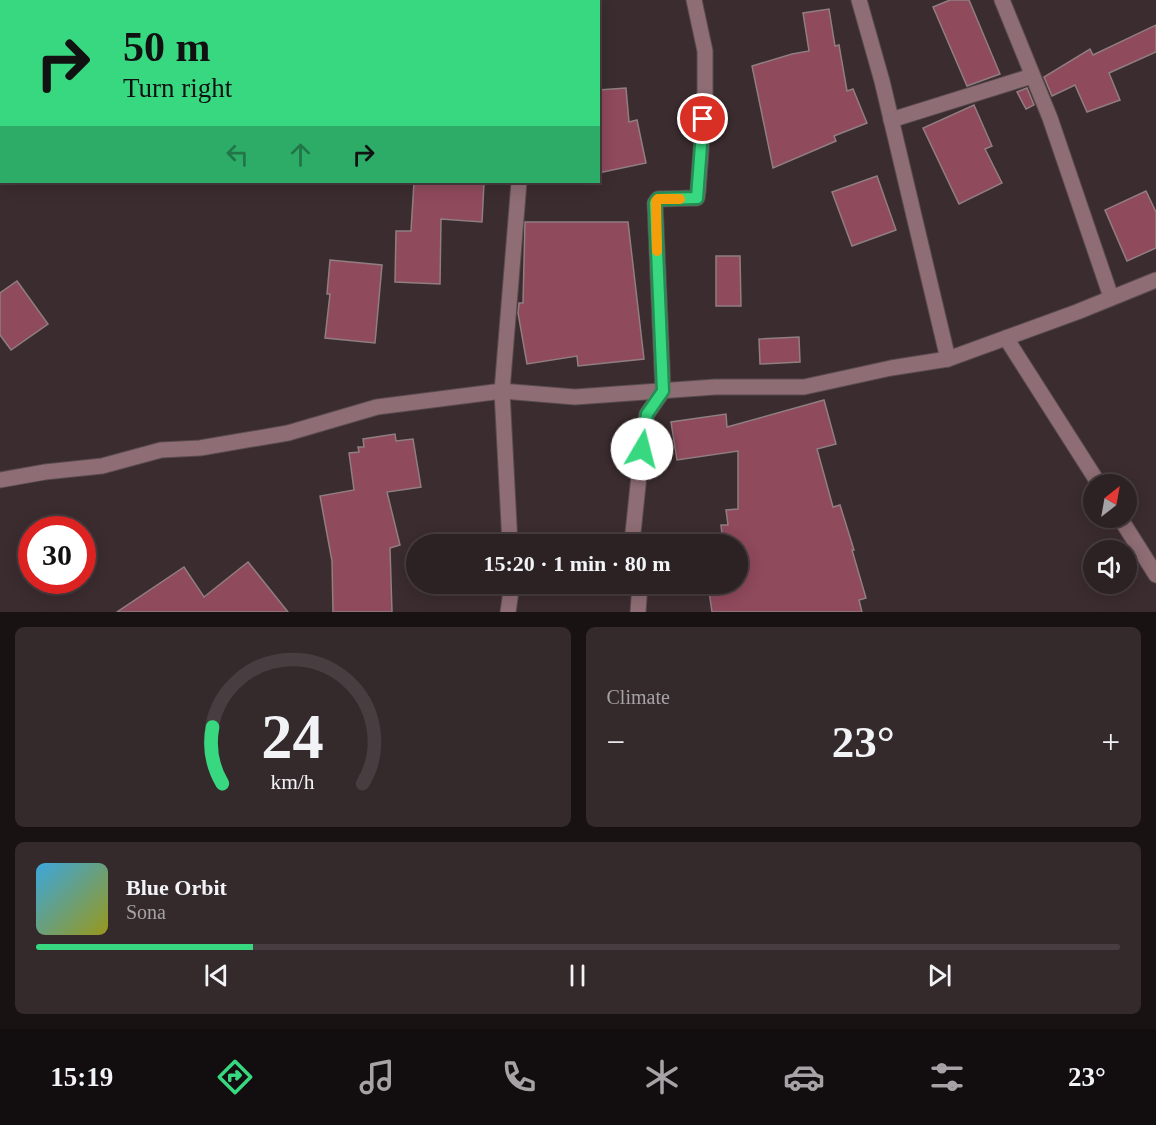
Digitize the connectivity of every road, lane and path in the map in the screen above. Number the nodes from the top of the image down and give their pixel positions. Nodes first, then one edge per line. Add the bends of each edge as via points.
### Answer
1 (694, 0) edge
2 (859, 0) edge
3 (1002, 0) edge
4 (1032, 76) junction
5 (891, 120) junction
6 (519, 183) edge
7 (1156, 280) edge
8 (1111, 297) junction
9 (1006, 338) junction
10 (948, 359) junction
11 (502, 391) junction
12 (663, 391) junction
13 (1093, 474) edge
14 (0, 480) edge
15 (1126, 528) edge
16 (509, 534) edge
17 (633, 534) edge
18 (1156, 575) edge
19 (511, 594) edge
20 (639, 594) edge
21 (508, 612) edge
22 (638, 612) edge

1 - 12 street via 705,51 697,198 658,199 655,203
2 - 5 street
3 - 4 street
4 - 5 street
4 - 8 street
5 - 10 street
6 - 11 street
7 - 8 street
8 - 9 street
9 - 10 street
9 - 13 street
10 - 12 street via 804,387
11 - 12 street via 575,397
11 - 14 street via 377,407 288,433 200,448 161,450 102,466
11 - 16 street
12 - 17 street via 647,414 644,428
15 - 18 street
19 - 21 street
20 - 22 street

